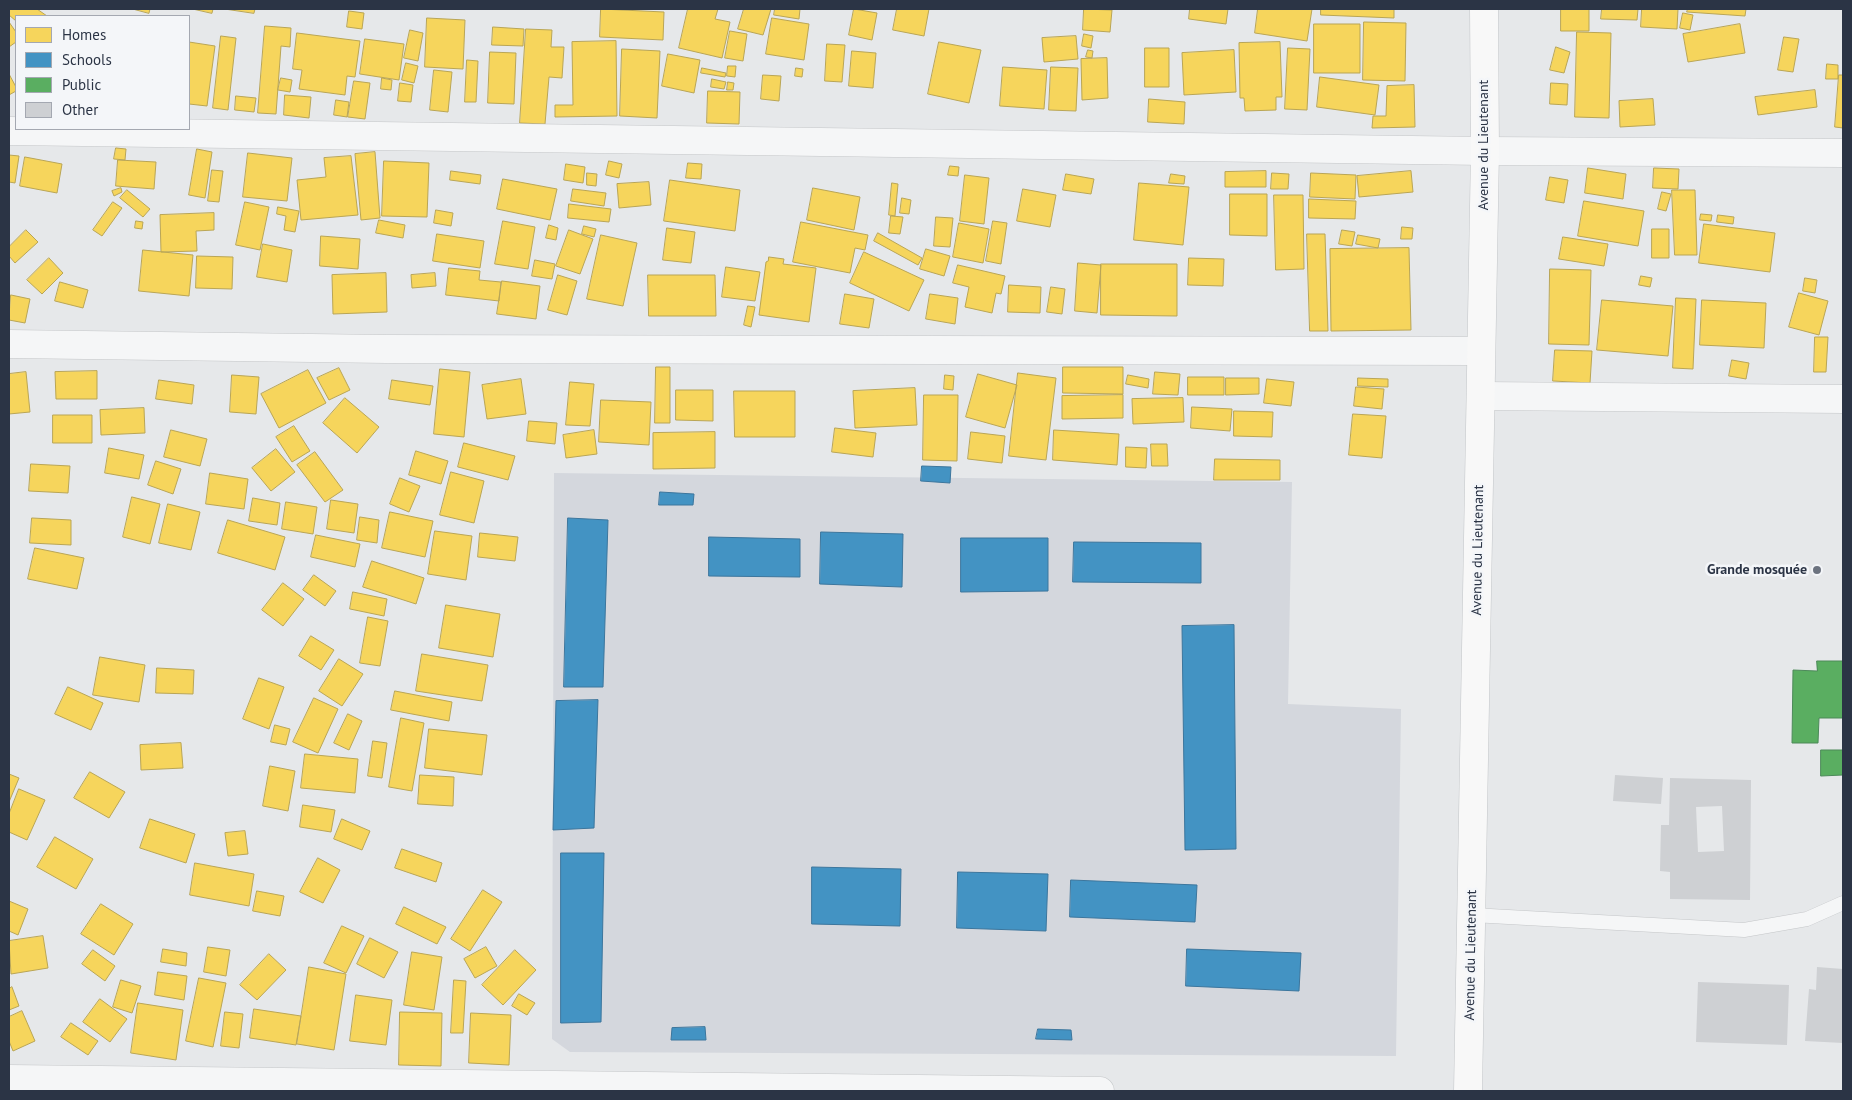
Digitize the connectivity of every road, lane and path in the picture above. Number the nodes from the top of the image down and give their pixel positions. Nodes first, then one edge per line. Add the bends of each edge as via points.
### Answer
1 (1484, 9) edge
2 (9, 131) edge
3 (1485, 152) junction
4 (1843, 153) edge
5 (9, 344) edge
6 (1480, 351) junction
7 (1480, 396) junction
8 (1843, 399) edge
9 (1843, 903) edge
10 (1472, 915) junction
11 (9, 1079) edge
12 (1100, 1091) edge
13 (1468, 1091) edge

1 - 3 main road, Avenue du Lieutenant
2 - 3 street
3 - 4 street
3 - 6 main road, Avenue du Lieutenant
5 - 6 street via 387,349
6 - 7 main road, Avenue du Lieutenant
7 - 8 street
7 - 10 main road, Avenue du Lieutenant
9 - 10 lane via 1807,919 1744,930
10 - 13 main road, Avenue du Lieutenant
11 - 12 street

